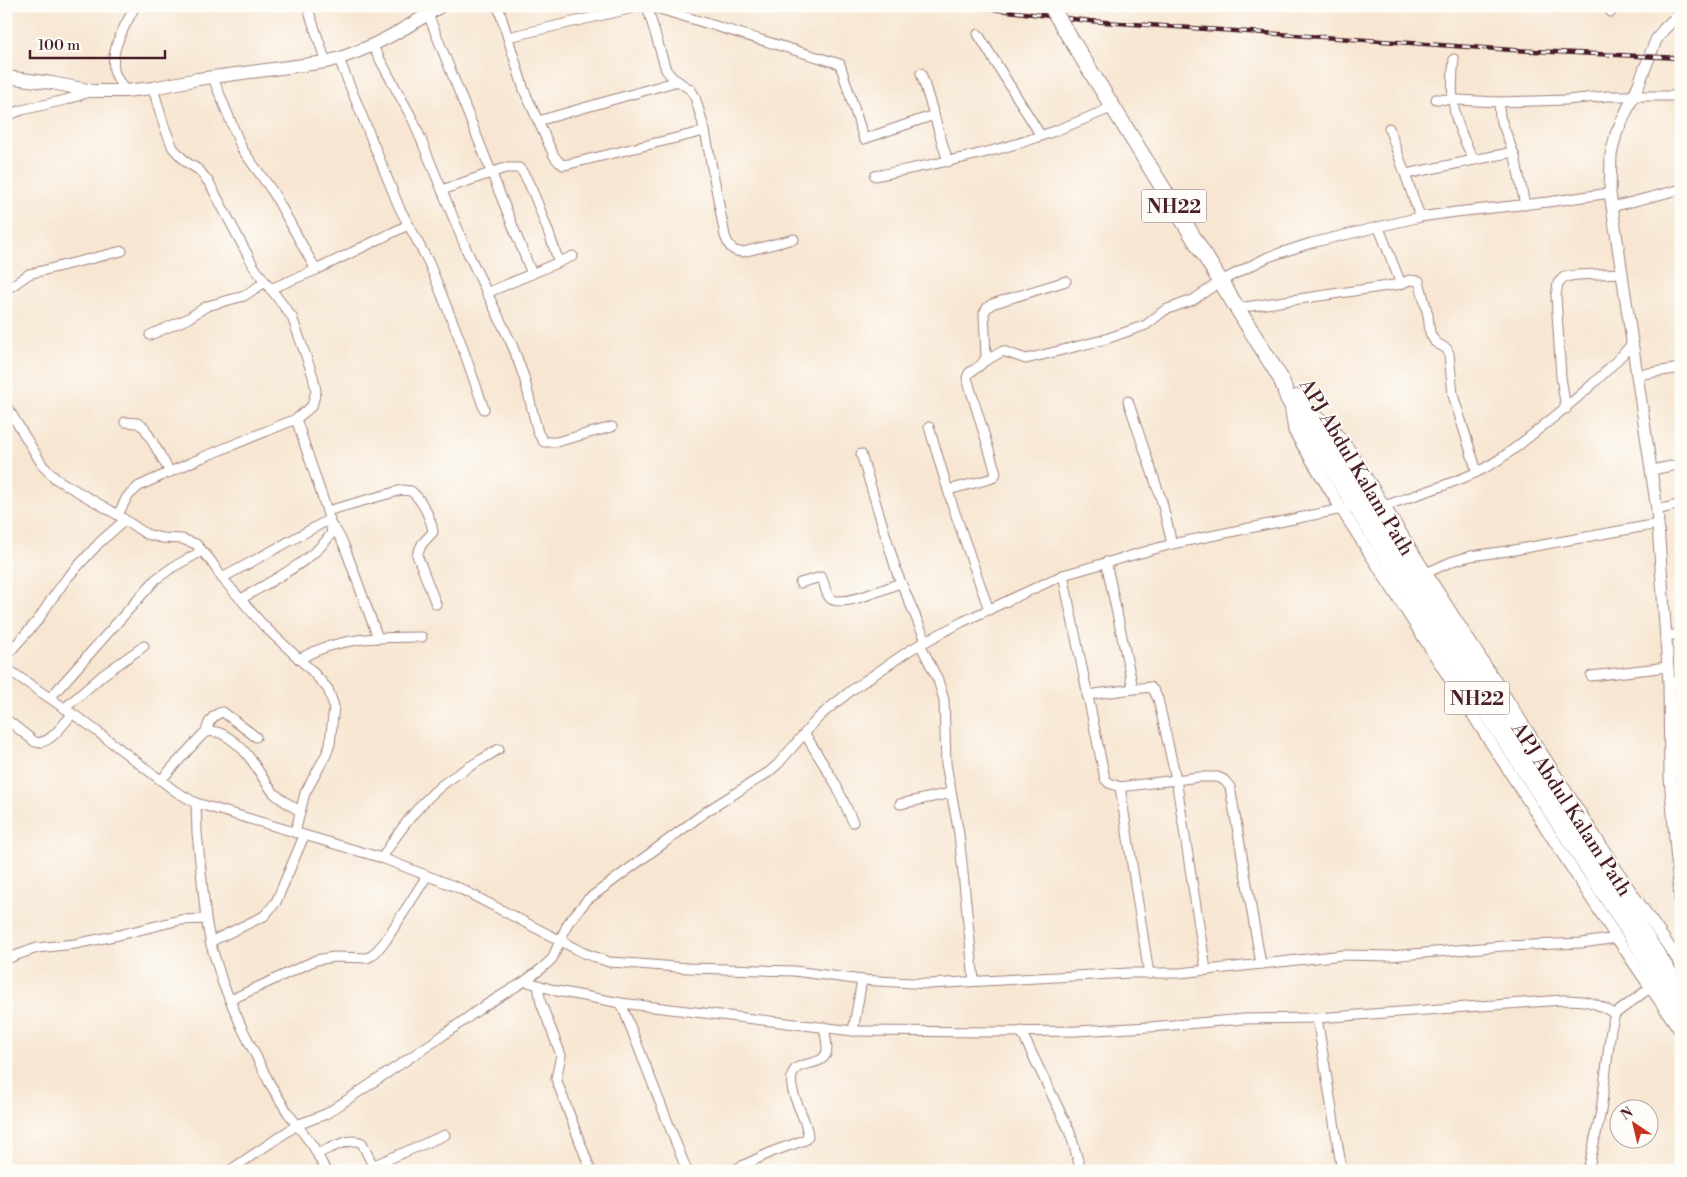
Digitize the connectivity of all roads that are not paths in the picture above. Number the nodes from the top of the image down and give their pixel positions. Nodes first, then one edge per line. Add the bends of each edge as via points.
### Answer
1 (135, 6) edge
2 (307, 6) edge
3 (441, 6) edge
4 (498, 6) edge
5 (642, 6) edge
6 (648, 6) edge
7 (1051, 6) edge
8 (1681, 13) edge
9 (428, 14) junction
10 (978, 34) dead end
11 (508, 37) junction
12 (372, 45) junction
13 (339, 59) junction
14 (1454, 59) dead end
15 (326, 62) junction
16 (921, 73) dead end
17 (6, 77) edge
18 (212, 78) junction
19 (678, 81) junction
20 (153, 88) junction
21 (93, 91) junction
22 (126, 91) junction
23 (1681, 96) edge
24 (1633, 97) junction
25 (1436, 99) dead end
26 (1452, 100) junction
27 (1499, 102) junction
28 (1113, 107) junction
29 (6, 116) edge
30 (934, 116) junction
31 (538, 121) junction
32 (1389, 128) dead end
33 (705, 131) junction
34 (1041, 136) junction
35 (1513, 152) junction
36 (1474, 160) junction
37 (948, 162) junction
38 (492, 172) junction
39 (1406, 174) junction
40 (875, 176) dead end
41 (442, 190) junction
42 (1678, 190) dead end
43 (1610, 193) junction
44 (1525, 205) junction
45 (1612, 207) junction
46 (1420, 217) junction
47 (408, 225) junction
48 (1379, 228) junction
49 (794, 239) dead end
50 (122, 251) dead end
51 (573, 256) dead end
52 (559, 262) junction
53 (316, 270) junction
54 (1621, 273) junction
55 (532, 274) junction
56 (1066, 281) dead end
57 (1221, 281) junction
58 (1401, 284) junction
59 (268, 286) junction
60 (6, 290) edge
61 (487, 294) junction
62 (1238, 308) junction
63 (150, 335) dead end
64 (1632, 344) junction
65 (985, 361) junction
66 (1681, 368) edge
67 (1636, 375) junction
68 (1281, 379) junction
69 (1128, 401) dead end
70 (6, 405) edge
71 (484, 409) dead end
72 (1566, 409) junction
73 (1308, 412) junction
74 (296, 419) junction
75 (125, 422) dead end
76 (929, 426) dead end
77 (612, 427) dead end
78 (861, 454) dead end
79 (1681, 464) edge
80 (1652, 470) junction
81 (170, 472) junction
82 (1477, 472) junction
83 (948, 490) junction
84 (1681, 504) edge
85 (1354, 505) junction
86 (1384, 506) junction
87 (1657, 510) junction
88 (121, 518) junction
89 (329, 518) junction
90 (1658, 524) junction
91 (1172, 544) junction
92 (202, 551) junction
93 (1384, 552) junction
94 (1106, 562) junction
95 (1426, 573) junction
96 (1063, 575) junction
97 (222, 578) junction
98 (800, 582) dead end
99 (900, 583) junction
100 (241, 600) junction
101 (436, 604) dead end
102 (989, 610) junction
103 (1681, 634) edge
104 (1665, 636) junction
105 (422, 637) dead end
106 (378, 638) junction
107 (923, 643) junction
108 (144, 646) dead end
109 (6, 656) edge
110 (299, 659) junction
111 (1667, 667) junction
112 (6, 668) edge
113 (1592, 676) dead end
114 (1675, 683) edge
115 (1133, 688) junction
116 (1087, 695) junction
117 (50, 698) junction
118 (69, 711) junction
119 (6, 719) edge
120 (206, 732) junction
121 (805, 734) junction
122 (256, 737) dead end
123 (500, 749) dead end
124 (1176, 779) junction
125 (161, 780) junction
126 (1120, 787) junction
127 (952, 793) junction
128 (196, 803) junction
129 (900, 804) dead end
130 (300, 811) junction
131 (853, 822) dead end
132 (295, 833) junction
133 (304, 836) junction
134 (382, 858) junction
135 (427, 876) junction
136 (1681, 911) edge
137 (206, 919) junction
138 (1617, 938) junction
139 (559, 941) junction
140 (210, 942) junction
141 (6, 959) edge
142 (1261, 964) junction
143 (1206, 970) junction
144 (1149, 974) junction
145 (1668, 974) edge
146 (862, 980) junction
147 (526, 981) junction
148 (974, 981) junction
149 (538, 985) junction
150 (1681, 991) edge
151 (230, 1000) junction
152 (621, 1004) junction
153 (1681, 1012) edge
154 (1615, 1014) junction
155 (1317, 1018) junction
156 (824, 1027) junction
157 (853, 1031) junction
158 (1021, 1031) junction
159 (1681, 1032) edge
160 (298, 1125) junction
161 (445, 1135) dead end
162 (318, 1153) junction
163 (374, 1168) edge
164 (229, 1171) edge
165 (326, 1171) edge
166 (592, 1171) edge
167 (687, 1171) edge
168 (731, 1171) edge
169 (1081, 1171) edge
170 (1342, 1171) edge
171 (1588, 1171) edge

1 - 22 street via 116,47 114,59 117,77
2 - 15 street
3 - 9 main road
4 - 11 street
5 - 11 street
6 - 19 street via 666,70
6 - 30 street via 840,64 864,139
7 - 28 highway, NH22, bridge
8 - 24 street via 1656,40
9 - 12 main road
9 - 38 street
10 - 34 street
11 - 31 street via 524,90
12 - 13 main road
12 - 41 street via 413,120
13 - 15 main road
13 - 47 street
14 - 26 street
15 - 18 main road
16 - 30 street
17 - 21 main road
18 - 20 main road
18 - 53 street via 242,150 274,192
19 - 31 street
19 - 33 street via 691,90
20 - 22 main road
20 - 59 street via 173,148 210,184 248,257
21 - 22 main road
21 - 29 street
23 - 24 street
24 - 27 street
24 - 43 street via 1613,142
25 - 26 street
26 - 27 street
26 - 36 street via 1459,128
27 - 35 street via 1500,117
28 - 34 street
28 - 57 highway, NH22
30 - 37 street
31 - 33 street via 554,156 564,164
32 - 39 street
33 - 49 street via 725,236 731,249 743,252
34 - 37 street
35 - 36 street
35 - 44 street
36 - 39 street
37 - 40 street
38 - 41 street
38 - 52 street via 512,167 523,171
38 - 55 street
39 - 46 street
41 - 61 street
42 - 45 street
43 - 44 street
43 - 45 street
44 - 46 street
45 - 54 street
46 - 48 street
47 - 53 street
47 - 71 street via 424,250
48 - 57 street via 1284,251
48 - 58 street
50 - 60 street via 29,274
51 - 52 street
52 - 55 street
53 - 59 street
54 - 64 street
54 - 72 street via 1577,274 1564,277 1558,283 1561,376
55 - 61 street
56 - 65 street via 987,308 984,313
57 - 62 highway, NH22
57 - 65 street via 1193,300 1165,310 1146,325 1103,340 1026,359 1002,351
58 - 62 street
58 - 82 street via 1409,280 1419,281 1430,333 1435,342 1447,349 1453,395
59 - 63 street via 207,306
59 - 74 street via 294,323 316,391 312,406
61 - 77 street via 519,363 541,439 556,442
62 - 68 highway, NH22
64 - 67 street
64 - 72 street
65 - 83 street via 968,373 967,378 996,473 990,479
66 - 67 street
67 - 80 street
68 - 73 highway, APJ Abdul Kalam Path / NH22
68 - 85 highway, APJ Abdul Kalam Path / NH22 via 1288,399
69 - 91 street via 1162,502
70 - 88 street via 44,466 56,479
72 - 82 street via 1515,449
73 - 85 highway, APJ Abdul Kalam Path / NH22
73 - 86 street, NH22 via 1331,426
74 - 81 street
74 - 89 street
75 - 81 street via 137,423 144,428
76 - 83 street
78 - 99 street
79 - 80 street
80 - 87 street
81 - 88 street via 134,490 123,504
82 - 86 street
83 - 102 street
84 - 87 street
85 - 91 street
85 - 93 highway, APJ Abdul Kalam Path / NH22
85 - 93 street, NH22
86 - 95 street, NH22
87 - 90 street
88 - 92 street via 146,534 190,541
88 - 109 street via 67,578 38,620
89 - 97 street
89 - 100 street via 332,532 320,549
89 - 101 street via 402,490 411,491 432,526 433,532 417,556
89 - 106 street via 344,545
90 - 95 street via 1471,556
90 - 104 street
91 - 94 street
92 - 97 street
92 - 117 street via 156,579
93 - 138 street, NH22 via 1489,740
93 - 145 highway, APJ Abdul Kalam Path / NH22
94 - 96 street
94 - 115 street
95 - 145 street, NH22 via 1629,888
96 - 102 street
96 - 116 street
97 - 100 street
98 - 99 street via 821,577 831,599 837,600 862,597
99 - 107 street
100 - 110 street
102 - 107 street
103 - 104 street
104 - 111 street
105 - 106 street
106 - 110 street via 326,646
107 - 121 street via 853,689 817,719
107 - 127 street via 942,690 946,764
108 - 118 street via 107,671
110 - 130 street via 323,681 332,698 334,714 330,744
111 - 113 street
111 - 114 street
112 - 117 street
114 - 136 street via 1670,777
115 - 116 street
115 - 124 street via 1150,687 1154,690
116 - 126 street via 1105,779
117 - 118 street
118 - 119 street via 49,739 40,743
118 - 125 street
120 - 122 street via 210,720 223,712
120 - 125 street
120 - 130 street via 224,735 244,750 273,792
121 - 131 street via 836,783
121 - 139 street via 768,772 707,811 587,900 568,923
123 - 134 street via 432,794 410,818
124 - 126 street
124 - 142 street via 1218,776 1230,787
124 - 143 street
125 - 128 street
126 - 144 street
127 - 129 street
127 - 148 street via 960,834
128 - 132 street
128 - 137 street
130 - 132 street
132 - 133 street
133 - 134 street
133 - 140 street via 276,902 264,916
134 - 135 street
135 - 139 street via 471,894
135 - 151 street via 373,955 316,960
137 - 140 street
137 - 141 street via 180,920 75,944 37,948
138 - 142 street via 1582,944 1503,946 1390,956 1343,955
138 - 145 street, NH22
139 - 146 street via 609,962 794,971
139 - 147 street via 552,958
140 - 151 street
142 - 143 street
143 - 144 street
144 - 148 street
145 - 150 highway, APJ Abdul Kalam Path / NH22
145 - 153 highway, APJ Abdul Kalam Path / NH22
145 - 154 street
145 - 159 street, NH22
146 - 148 street via 929,984
146 - 157 street
147 - 149 street
147 - 160 street via 326,1114
149 - 152 street
149 - 166 street via 542,1008 561,1055 556,1079
151 - 160 street via 270,1084
152 - 156 street
152 - 167 street
154 - 155 street via 1584,1000 1570,1000
154 - 171 street via 1601,1111
155 - 158 street
155 - 170 street
156 - 157 street
156 - 168 street via 826,1054 821,1060 799,1066 792,1075 808,1136
157 - 158 street
158 - 169 street via 1070,1132
160 - 162 street
160 - 164 street
161 - 163 street
162 - 163 street via 358,1141
162 - 165 street

